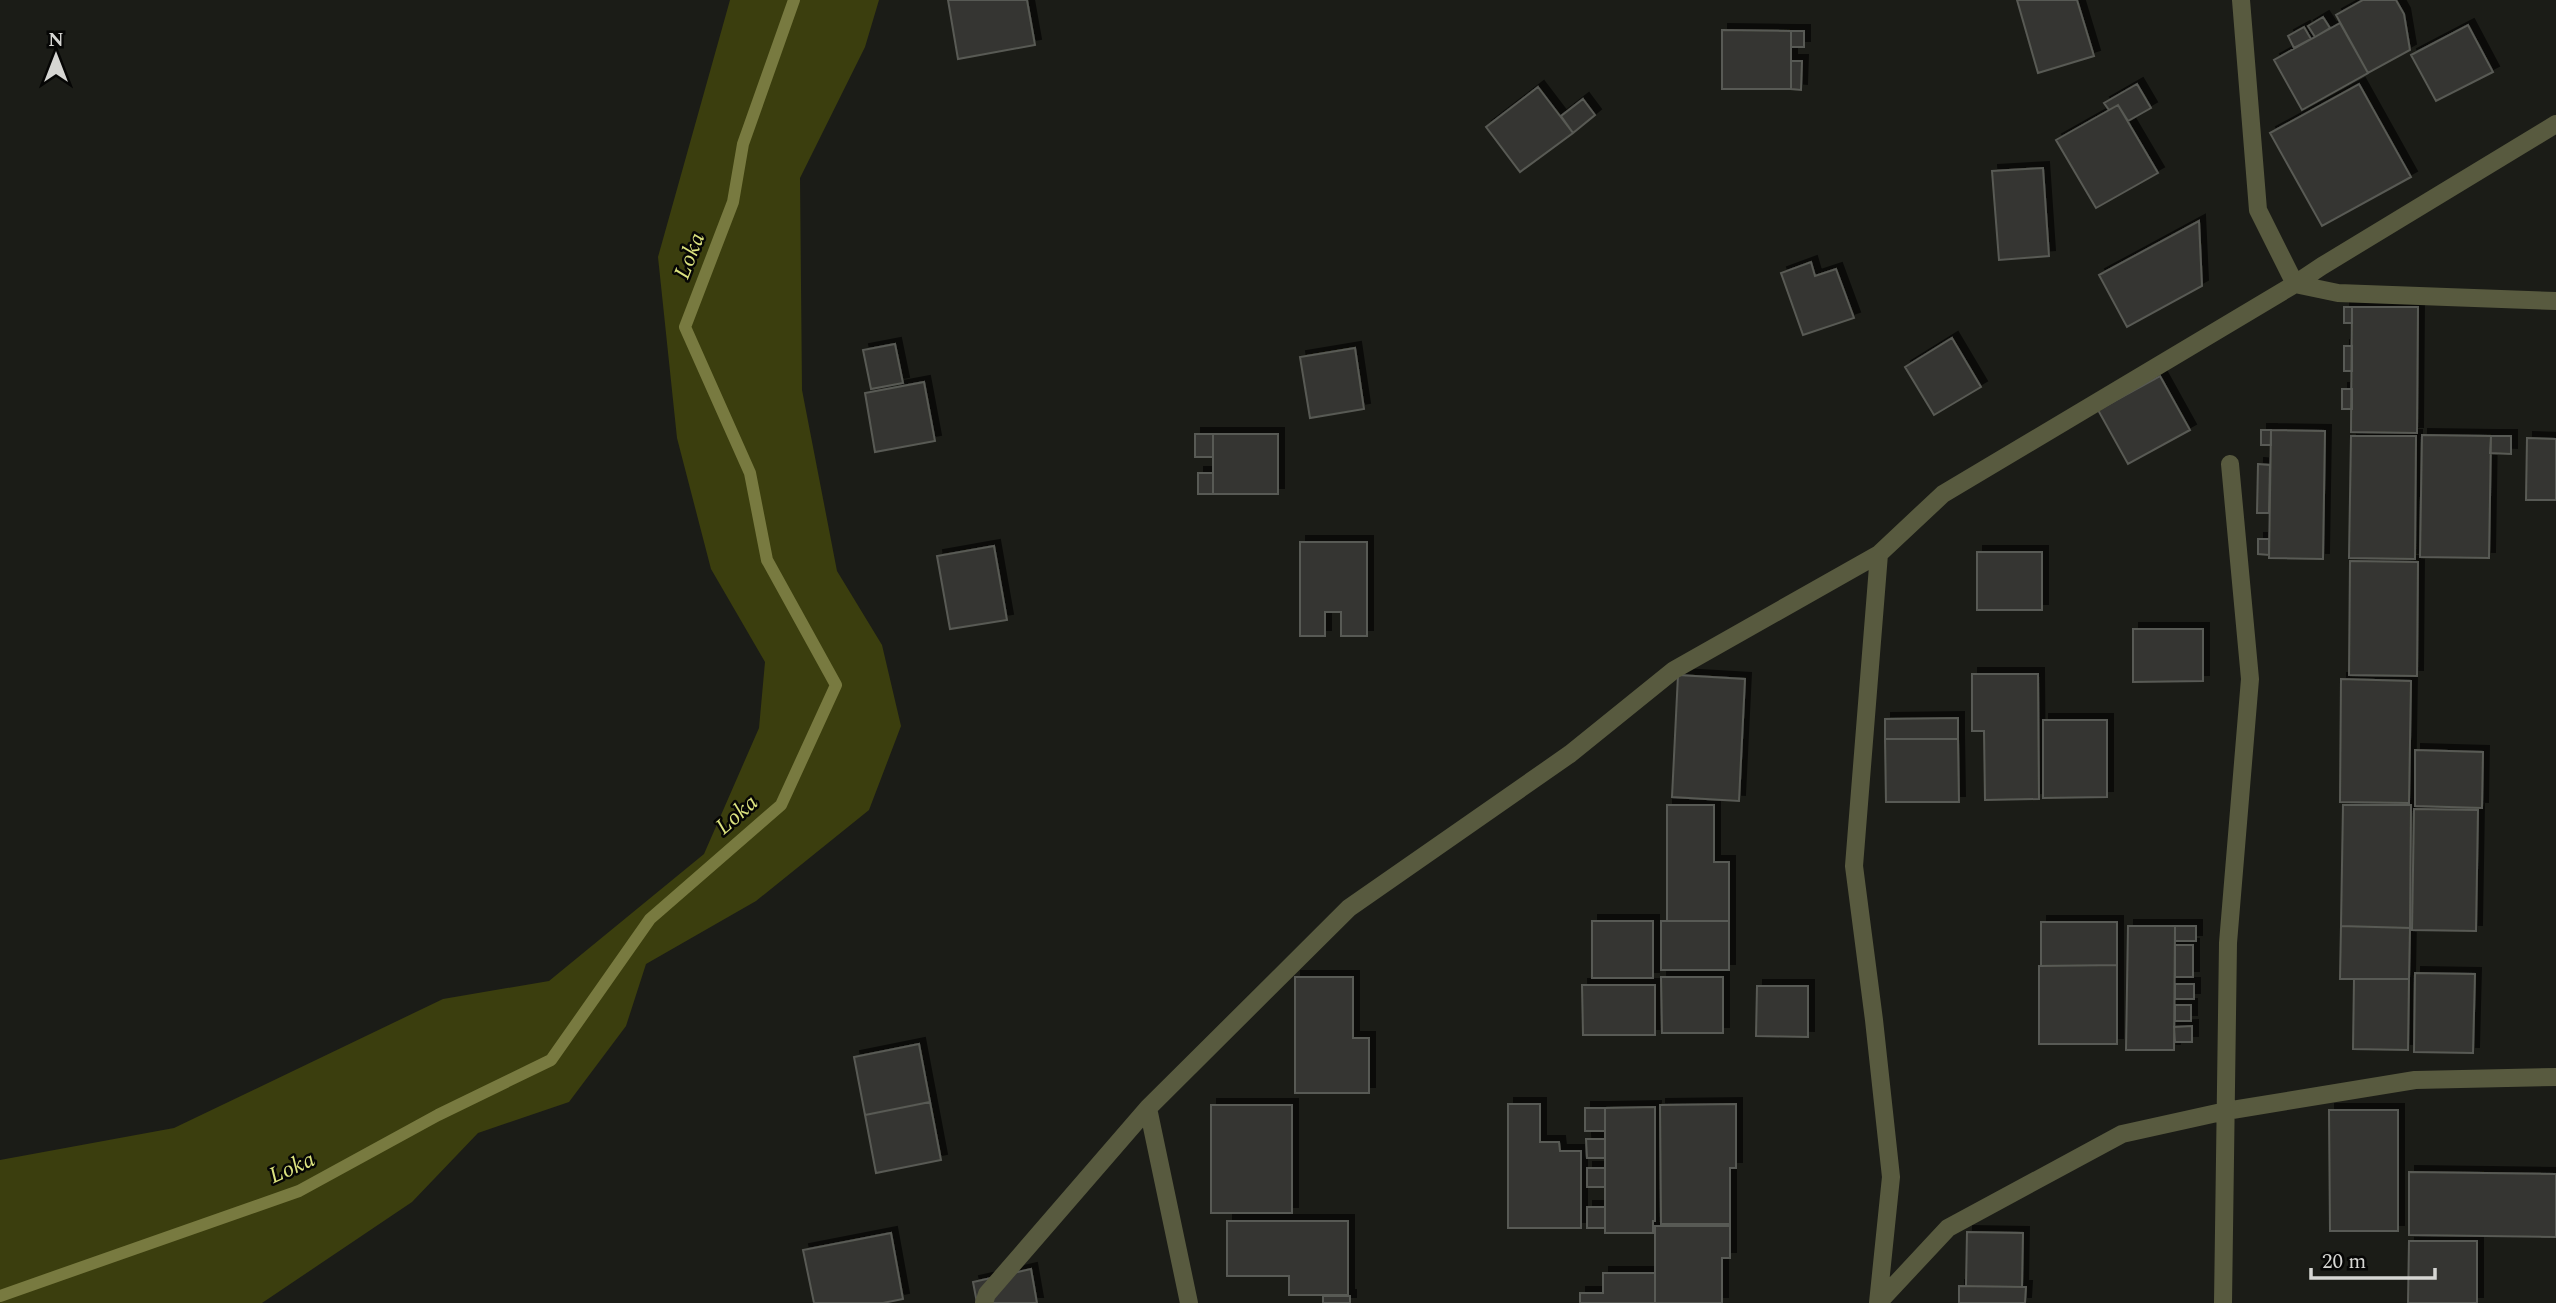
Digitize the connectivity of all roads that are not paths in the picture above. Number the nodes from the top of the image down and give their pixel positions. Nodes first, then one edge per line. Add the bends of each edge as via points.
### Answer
1 (2241, 0) edge
2 (2556, 124) edge
3 (2295, 284) junction
4 (2556, 301) edge
5 (2230, 464) dead end
6 (1879, 554) junction
7 (2556, 1077) edge
8 (1148, 1108) junction
9 (2226, 1111) junction
10 (985, 1303) edge
11 (1189, 1303) edge
12 (1878, 1303) edge
13 (2223, 1303) edge

1 - 3 street via 2258,210
2 - 3 street
3 - 4 street via 2338,293
3 - 6 street via 1942,494
5 - 9 street via 2250,679 2228,943
6 - 8 street via 1674,670 1570,754 1349,908
6 - 12 street via 1854,866 1891,1177
7 - 9 street via 2415,1080
8 - 10 street via 987,1294
8 - 11 street
9 - 12 street via 2122,1134 1948,1228
9 - 13 street

